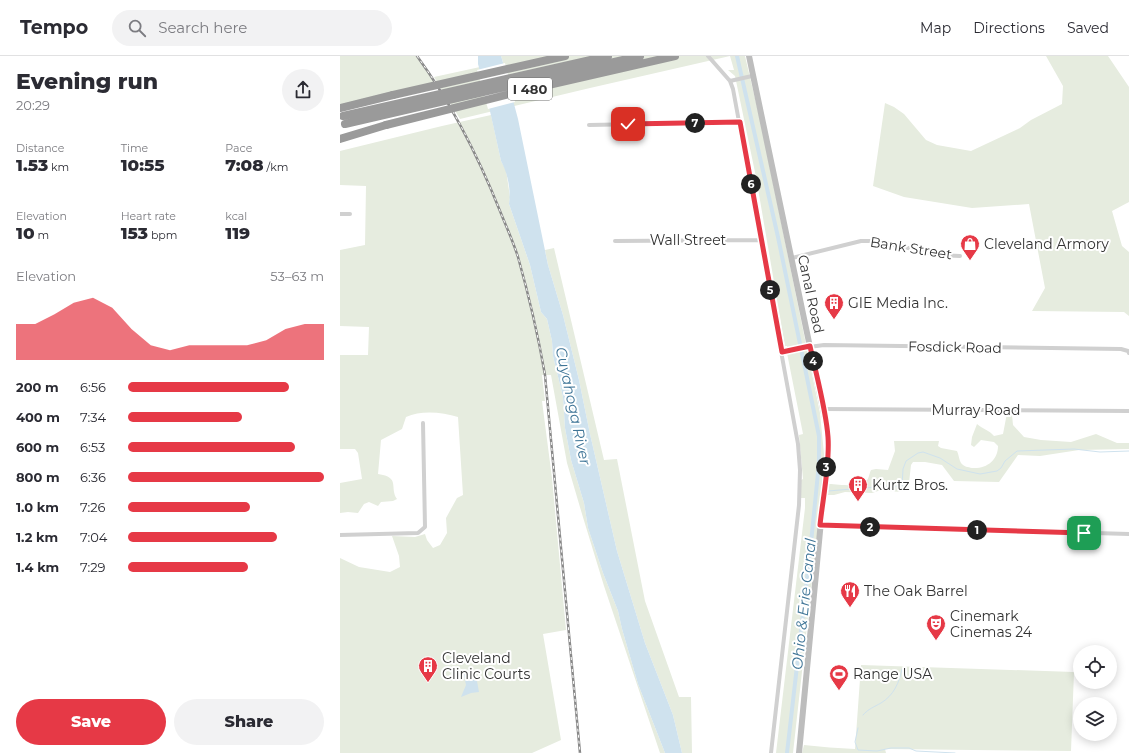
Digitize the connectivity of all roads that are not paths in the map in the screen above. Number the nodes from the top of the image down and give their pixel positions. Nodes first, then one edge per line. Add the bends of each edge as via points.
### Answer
1 (565, 56) edge
2 (608, 56) edge
3 (640, 56) edge
4 (675, 56) edge
5 (708, 56) edge
6 (749, 56) edge
7 (752, 76) junction
8 (730, 81) junction
9 (343, 122) edge
10 (740, 122) junction
11 (589, 125) dead end
12 (340, 139) edge
13 (340, 214) edge
14 (350, 214) dead end
15 (760, 240) junction
16 (615, 241) dead end
17 (960, 256) dead end
18 (792, 258) junction
19 (807, 347) junction
20 (782, 352) junction
21 (1128, 352) edge
22 (823, 409) junction
23 (1129, 411) edge
24 (423, 423) dead end
25 (820, 525) junction
26 (1129, 534) edge
27 (340, 535) edge
28 (771, 753) edge
29 (799, 753) edge

1 - 9 highway, I 480, bridge
2 - 9 highway, bridge
3 - 9 highway, bridge
4 - 9 highway, I 480, bridge via 386,125
5 - 8 street
6 - 7 main road, Canal Road
7 - 8 street
7 - 18 main road, Canal Road
8 - 10 street
9 - 12 highway
10 - 11 street
10 - 15 street
13 - 14 street
15 - 16 street, Wall Street
15 - 20 street
17 - 18 street, Bank Street via 938,255 878,241 861,241
18 - 19 main road, Canal Road
19 - 20 street, Fosdick Road
19 - 21 street, Fosdick Road via 824,345 1121,349
19 - 22 main road, Canal Road
20 - 28 street via 798,444 800,486
22 - 23 street, Murray Road
22 - 25 main road, Canal Road via 828,447
24 - 27 street via 425,527 418,533
25 - 26 street
25 - 29 main road, Canal Road

